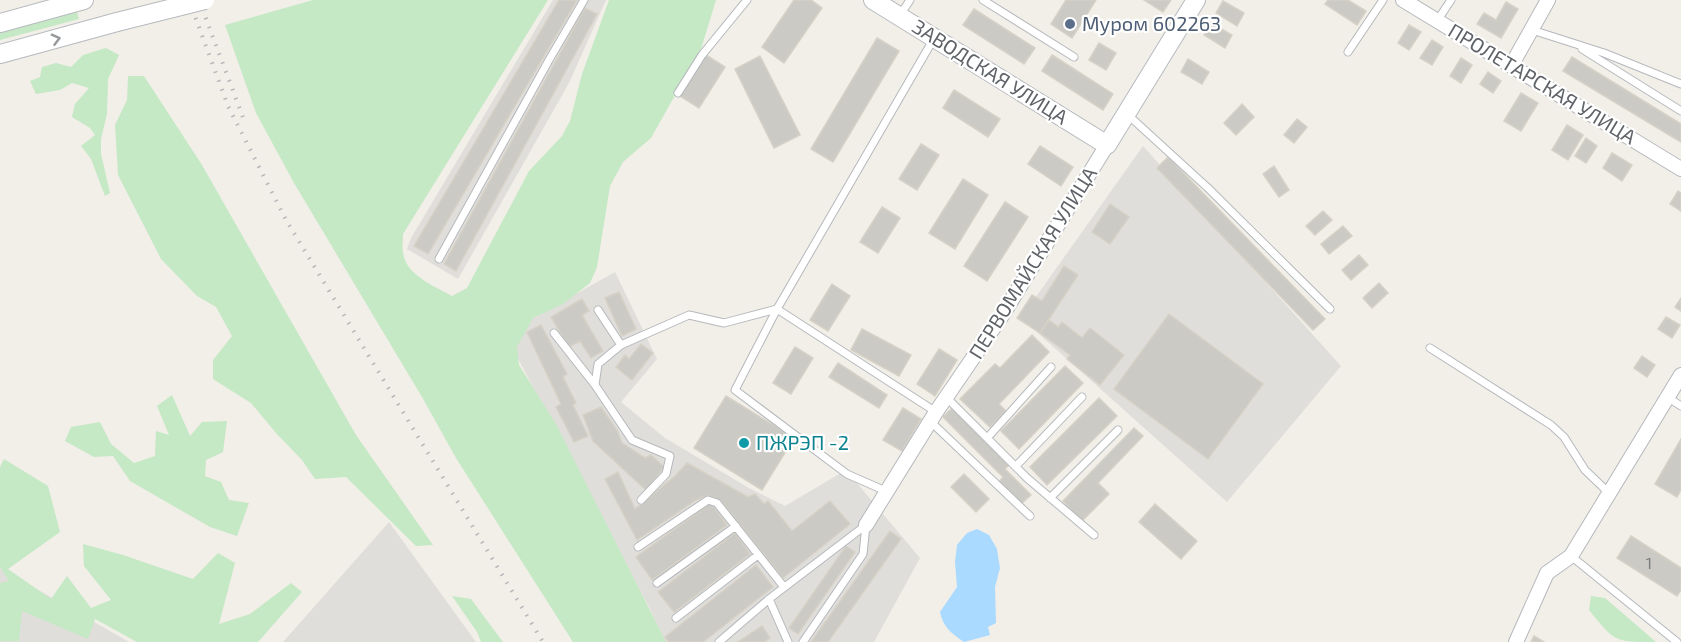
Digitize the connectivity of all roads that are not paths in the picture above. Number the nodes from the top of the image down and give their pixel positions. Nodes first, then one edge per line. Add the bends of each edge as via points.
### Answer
1 (84, 0) edge
2 (205, 0) edge
3 (584, 0) edge
4 (747, 0) edge
5 (873, 0) edge
6 (910, 0) edge
7 (983, 0) edge
8 (1197, 0) edge
9 (1383, 0) edge
10 (1403, 0) edge
11 (1451, 0) edge
12 (1548, 0) edge
13 (900, 16) junction
14 (1437, 21) junction
15 (0, 23) edge
16 (1532, 30) junction
17 (934, 38) junction
18 (1573, 43) junction
19 (1348, 52) dead end
20 (0, 54) edge
21 (1074, 57) dead end
22 (1511, 66) junction
23 (1681, 84) edge
24 (678, 93) dead end
25 (1681, 111) edge
26 (1127, 114) junction
27 (1107, 145) junction
28 (1681, 169) edge
29 (439, 259) dead end
30 (777, 309) junction
31 (1330, 309) dead end
32 (598, 310) dead end
33 (554, 333) dead end
34 (621, 345) junction
35 (1430, 348) dead end
36 (1051, 367) dead end
37 (1681, 375) edge
38 (595, 385) junction
39 (946, 397) junction
40 (1082, 397) dead end
41 (1667, 398) junction
42 (1681, 406) edge
43 (933, 417) junction
44 (1118, 430) dead end
45 (988, 437) junction
46 (1016, 466) junction
47 (888, 492) junction
48 (1609, 493) junction
49 (1050, 498) junction
50 (641, 500) dead end
51 (1030, 516) dead end
52 (866, 525) junction
53 (736, 526) junction
54 (1094, 535) dead end
55 (638, 547) dead end
56 (758, 555) junction
57 (1571, 555) junction
58 (657, 583) dead end
59 (784, 587) junction
60 (769, 599) junction
61 (676, 618) dead end
62 (719, 642) edge
63 (789, 642) edge
64 (803, 642) edge
65 (1516, 642) edge
66 (1677, 642) edge

1 - 15 street
20 -> 2 street, bridge
3 - 29 lane
4 - 24 lane via 702,55
5 - 13 street, ЗАВОДСКАЯ УЛИЦА
6 - 13 lane
7 - 21 lane
8 - 26 street, ПЕРВОМАЙСКАЯ УЛИЦА
9 - 19 lane
10 - 14 street, ПРОЛЕТАРСКАЯ УЛИЦА
11 - 14 lane
12 - 16 street
13 - 17 street, ЗАВОДСКАЯ УЛИЦА
14 - 22 street, ПРОЛЕТАРСКАЯ УЛИЦА
16 - 18 lane
16 - 22 street
17 - 27 street, ЗАВОДСКАЯ УЛИЦА
17 - 30 lane
18 - 23 lane
18 - 25 lane
22 - 28 street, ПРОЛЕТАРСКАЯ УЛИЦА
26 - 27 street, ПЕРВОМАЙСКАЯ УЛИЦА
26 - 31 lane
27 - 39 street, ПЕРВОМАЙСКАЯ УЛИЦА via 1003,314
30 - 34 lane via 724,323 689,315
30 - 43 lane
30 - 47 lane via 735,390 847,474
32 - 34 lane
33 - 38 lane
34 - 38 lane via 598,364
35 - 48 lane via 1551,424 1585,470
36 - 45 lane
37 - 41 street
38 - 50 lane via 632,440 670,456 666,474
39 - 43 street, ПЕРВОМАЙСКАЯ УЛИЦА
39 - 45 lane
40 - 46 lane
41 - 42 lane
41 - 48 street
43 - 47 street, ПЕРВОМАЙСКАЯ УЛИЦА
43 - 51 lane
44 - 49 lane
45 - 46 lane
46 - 49 lane
47 - 52 street, ПЕРВОМАЙСКАЯ УЛИЦА
48 - 57 street
49 - 54 lane
52 - 59 lane
52 - 64 lane via 863,554
53 - 55 lane via 717,503 708,500
53 - 56 lane
53 - 58 lane
56 - 59 lane
56 - 61 lane
57 - 65 street via 1547,573
57 - 66 lane
59 - 60 lane
60 - 62 lane
60 - 63 lane

